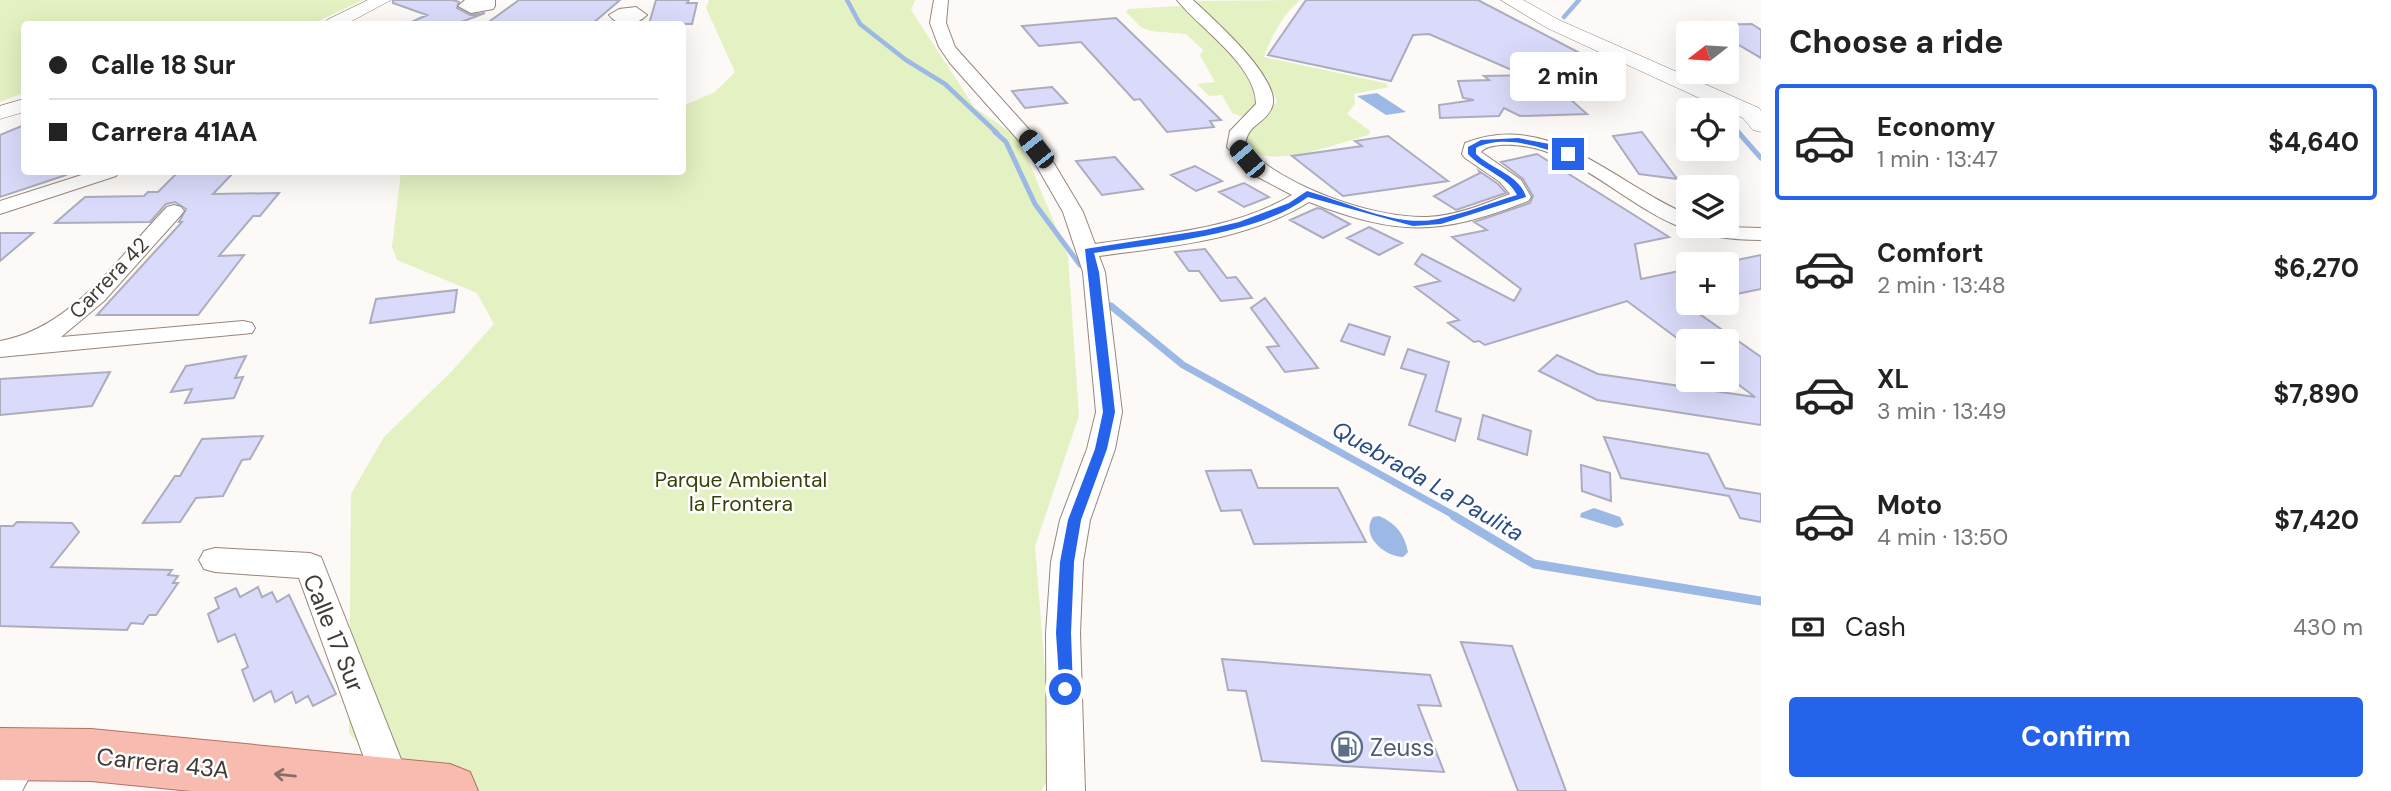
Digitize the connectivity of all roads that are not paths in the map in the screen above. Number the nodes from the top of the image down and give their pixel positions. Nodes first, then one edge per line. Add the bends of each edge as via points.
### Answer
1 (382, 0) edge
2 (941, 0) edge
3 (1184, 0) edge
4 (1510, 0) edge
5 (339, 21) edge
6 (21, 107) edge
7 (1757, 109) edge
8 (0, 113) edge
9 (100, 175) edge
10 (1307, 194) junction
11 (0, 208) edge
12 (174, 211) dead end
13 (1676, 217) edge
14 (1739, 234) edge
15 (1761, 234) edge
16 (1089, 251) junction
17 (243, 328) dead end
18 (9, 349) edge
19 (215, 560) dead end
20 (8, 766) edge
21 (393, 787) junction
22 (450, 791) edge
23 (1066, 791) edge

1 - 5 street
2 - 16 street via 939,23 947,47 1036,149 1073,212
3 - 10 street via 1264,88 1264,109 1240,128 1236,147 1266,174
4 - 7 street via 1699,91
6 - 8 street
9 - 11 street
10 - 13 street via 1391,219 1438,222 1521,197 1510,181 1472,154 1472,147 1481,142 1518,140 1552,146
10 - 16 street via 1292,205 1205,233
12 - 18 street, Carrera 42 via 68,323
14 - 15 street
16 - 23 street via 1109,412 1075,520 1067,562 1063,633
17 - 18 street
19 - 21 street, Calle 17 Sur via 310,566
21 -> 20 main road, Carrera 43A via 91,755
21 - 22 main road, Carrera 43A

